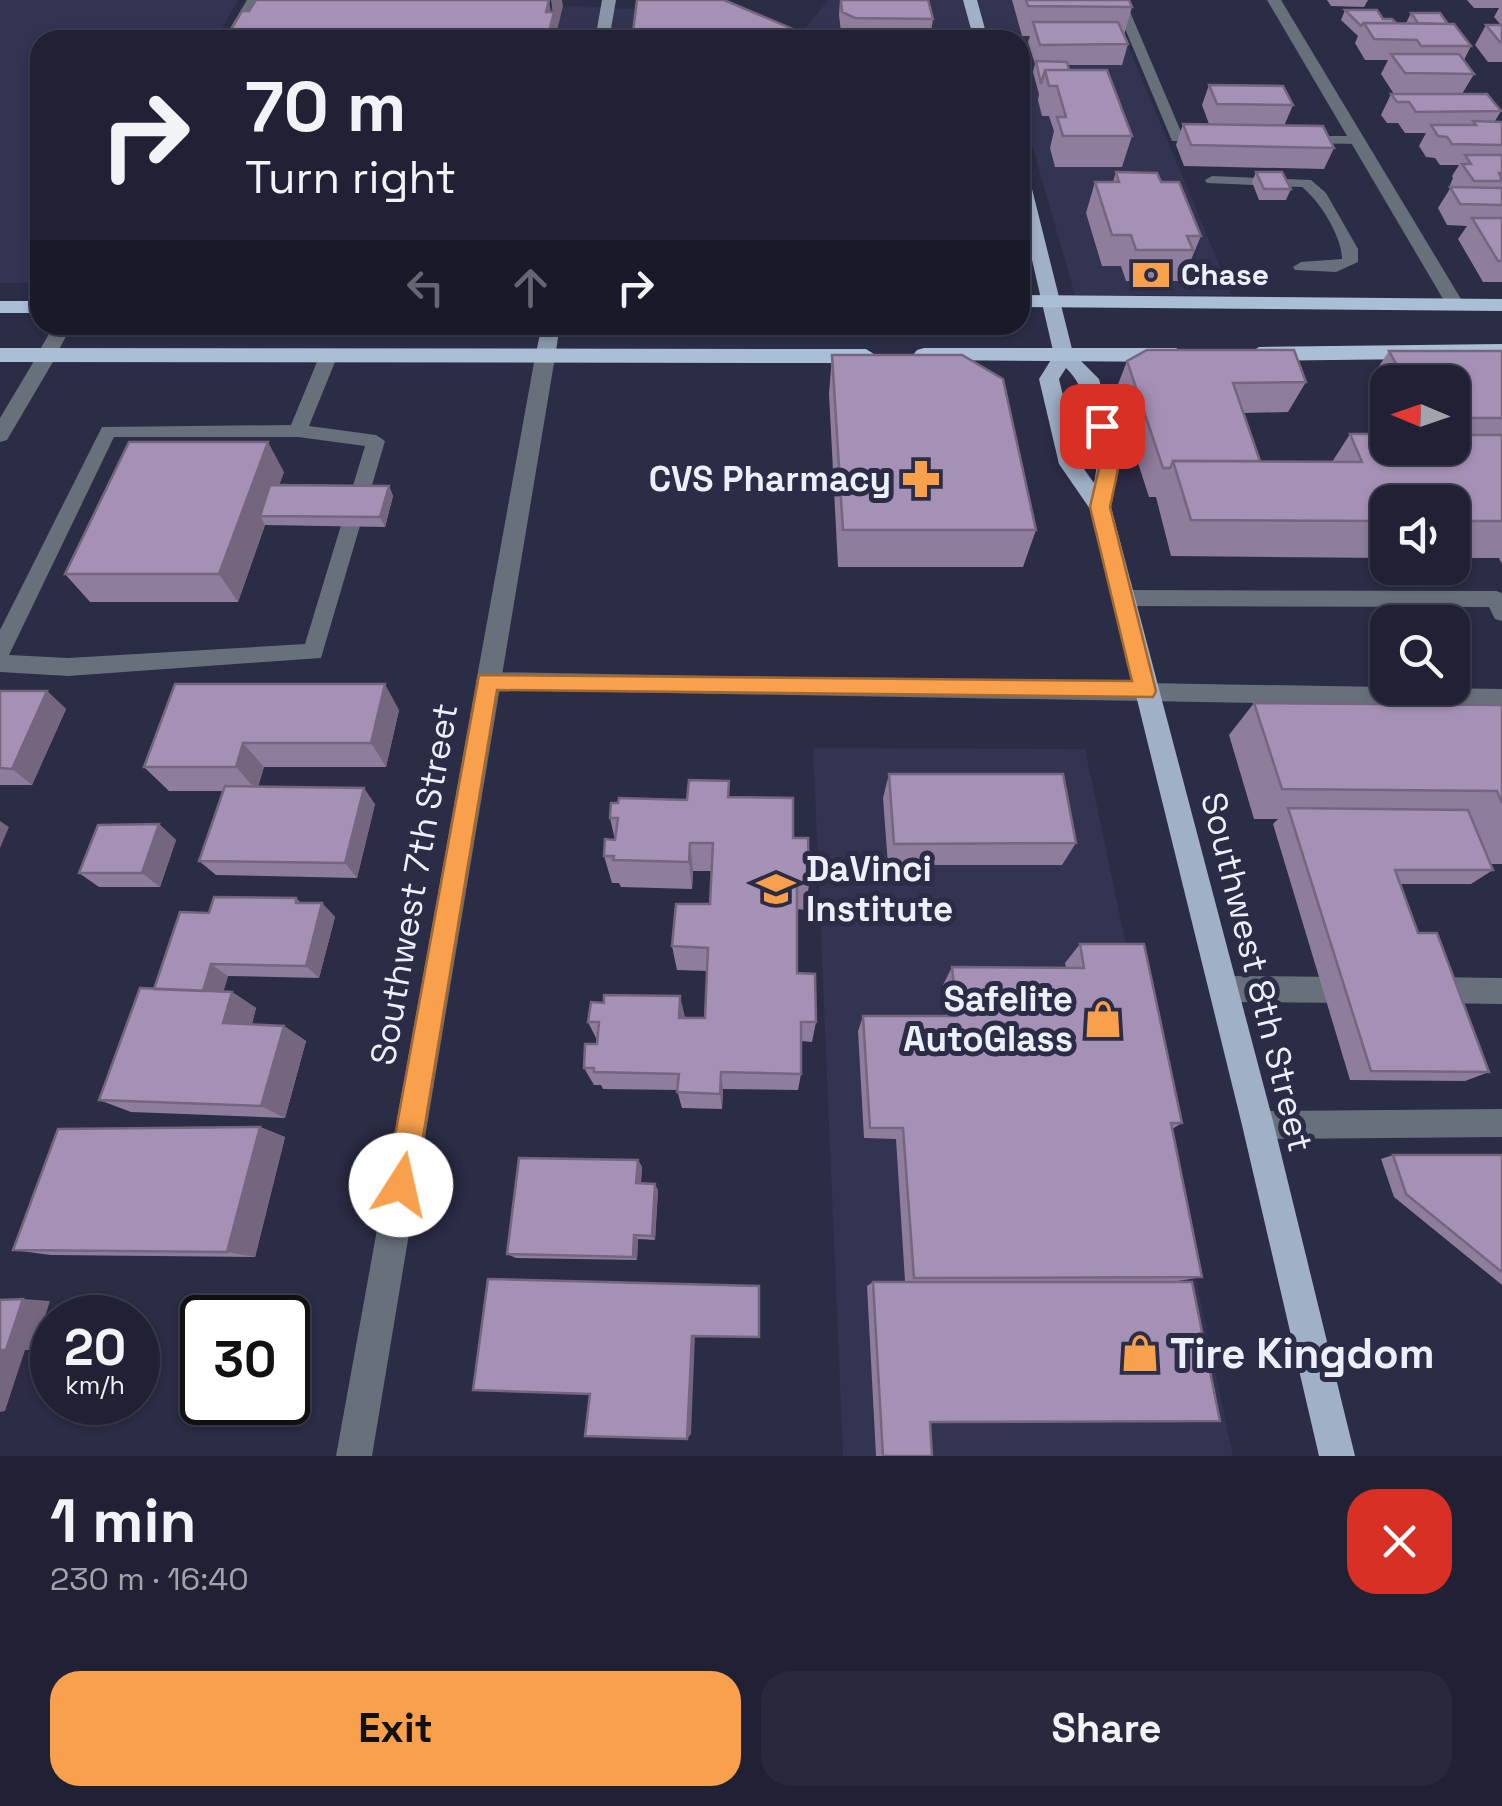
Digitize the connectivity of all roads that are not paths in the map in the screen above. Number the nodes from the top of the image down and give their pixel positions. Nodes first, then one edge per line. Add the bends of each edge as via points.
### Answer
1 (254, 0) edge
2 (610, 0) edge
3 (970, 0) edge
4 (1120, 0) edge
5 (1274, 0) edge
6 (236, 30) edge
7 (604, 30) edge
8 (978, 30) edge
9 (1234, 138) edge
10 (1292, 139) edge
11 (1358, 140) junction
12 (1212, 180) dead end
13 (1030, 212) edge
14 (1301, 267) dead end
15 (1030, 301) edge
16 (1053, 302) junction
17 (1455, 304) junction
18 (1502, 305) edge
19 (0, 307) edge
20 (30, 307) edge
21 (57, 335) edge
22 (548, 335) edge
23 (1502, 350) edge
24 (0, 354) edge
25 (46, 354) junction
26 (1189, 354) edge
27 (1243, 354) edge
28 (1064, 355) junction
29 (545, 356) junction
30 (328, 357) junction
31 (298, 432) junction
32 (0, 435) edge
33 (1100, 507) junction
34 (1122, 598) junction
35 (1502, 613) edge
36 (0, 651) edge
37 (0, 663) edge
38 (487, 681) junction
39 (1145, 691) junction
40 (1502, 698) edge
41 (1223, 989) junction
42 (1502, 990) edge
43 (1502, 1124) edge
44 (1258, 1126) junction
45 (354, 1456) edge
46 (1337, 1456) edge

1 - 6 street
2 - 7 main road
3 - 8 main road
4 - 9 lane via 1177,138
5 - 11 street
10 - 11 lane
11 - 17 street
12 - 14 lane via 1288,180 1318,192 1350,249 1350,262
13 - 16 main road, Southwest 8th Street
15 - 16 highway
16 - 17 highway
16 - 28 main road, Southwest 8th Street
17 - 18 highway
19 - 20 highway
21 - 25 street
22 - 29 main road, Southwest 7th Street
23 - 27 highway via 1478,358
24 - 25 highway
25 - 30 highway
25 - 32 street
26 - 28 highway
28 - 29 highway
28 - 33 main road, Southwest 8th Street via 1089,379 1110,460
28 - 33 main road, Southwest 8th Street via 1049,379 1069,464
29 - 30 highway
29 - 38 street, Southwest 7th Street
30 - 31 lane
31 - 36 lane via 108,431
31 - 37 lane via 376,441 314,652 68,667
33 - 34 main road, Southwest 8th Street
34 - 35 lane via 1496,599
34 - 39 main road, Southwest 8th Street
38 - 39 lane
38 - 45 street, Southwest 7th Street
39 - 40 lane
39 - 41 main road, Southwest 8th Street
41 - 42 lane
41 - 44 main road, Southwest 8th Street
43 - 44 lane
44 - 46 main road, Southwest 8th Street

